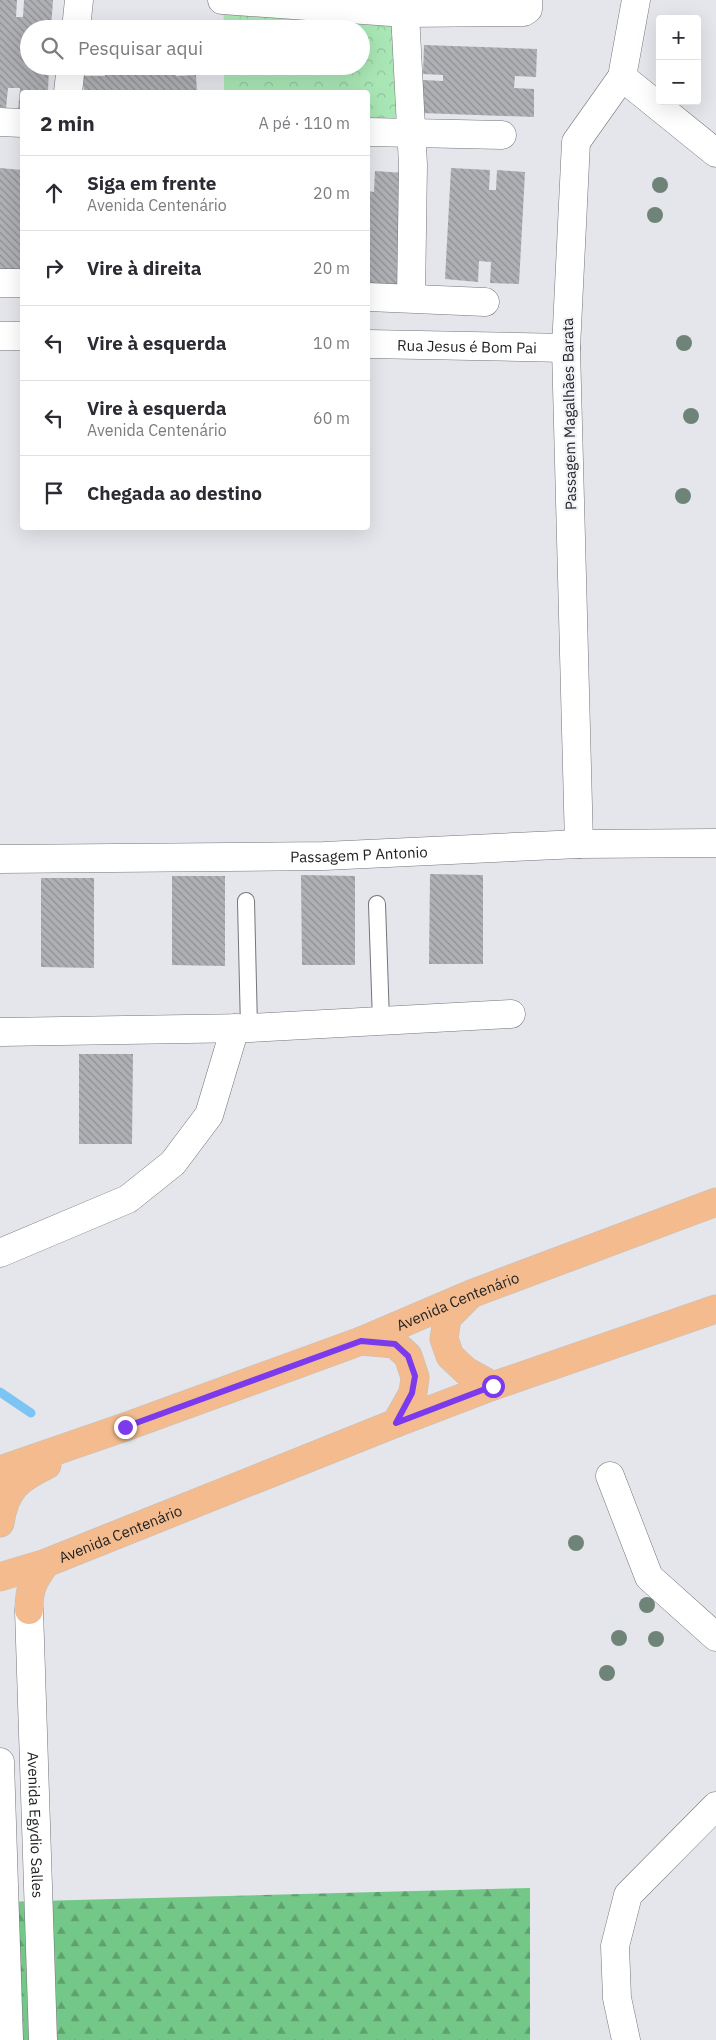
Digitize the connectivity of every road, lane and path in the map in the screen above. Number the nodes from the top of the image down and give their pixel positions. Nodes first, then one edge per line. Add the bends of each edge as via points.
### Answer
1 (79, 0) edge
2 (222, 0) edge
3 (528, 0) edge
4 (636, 0) edge
5 (406, 6) edge
6 (77, 20) edge
7 (70, 75) edge
8 (622, 77) junction
9 (68, 90) edge
10 (0, 122) edge
11 (20, 123) edge
12 (370, 132) edge
13 (411, 134) junction
14 (502, 135) dead end
15 (716, 153) edge
16 (0, 283) edge
17 (20, 283) edge
18 (370, 297) edge
19 (411, 298) junction
20 (485, 302) dead end
21 (0, 336) edge
22 (20, 336) edge
23 (370, 344) edge
24 (566, 348) junction
25 (716, 843) edge
26 (579, 844) junction
27 (0, 859) edge
28 (246, 900) dead end
29 (377, 904) dead end
30 (511, 1014) dead end
31 (381, 1021) junction
32 (242, 1028) junction
33 (0, 1032) edge
34 (716, 1202) edge
35 (0, 1253) edge
36 (471, 1294) junction
37 (716, 1309) edge
38 (361, 1341) junction
39 (493, 1386) junction
40 (396, 1423) junction
41 (125, 1427) junction
42 (0, 1470) edge
43 (610, 1476) dead end
44 (0, 1523) edge
45 (46, 1563) junction
46 (0, 1577) edge
47 (29, 1610) joint
48 (716, 1637) edge
49 (0, 1762) edge
50 (716, 1806) edge
51 (9, 2040) edge
52 (43, 2040) edge
53 (626, 2040) edge

1 - 6 street
2 - 5 street
3 - 5 street via 528,9 524,12
4 - 8 street, Passagem Magalhães Barata
5 - 13 street
7 - 9 street
8 - 15 street
8 - 24 street, Passagem Magalhães Barata via 576,142
10 - 11 street
12 - 13 street
13 - 14 street
13 - 19 street via 414,165
16 - 17 street
18 - 19 street
19 - 20 street
21 - 22 street
23 - 24 street, Rua Jesus é Bom Pai
24 - 26 street, Passagem Magalhães Barata
25 - 26 street, Passagem P Antonio
26 - 27 street, Passagem P Antonio via 324,856
28 - 32 lane
29 - 31 lane
30 - 31 street
31 - 32 street
32 - 33 street
32 - 35 street via 209,1115 173,1163 128,1199
34 - 36 main road, Avenida Centenário
36 - 38 main road, Avenida Centenário
36 - 39 main road via 447,1318 444,1339 450,1356 466,1371
37 - 39 main road, Avenida Centenário
38 - 40 main road via 395,1344 408,1356 415,1376 412,1393
38 - 41 main road, Avenida Centenário
39 - 40 main road, Avenida Centenário
40 - 45 main road, Avenida Centenário
41 - 42 main road, Avenida Centenário
41 - 44 main road via 24,1476 8,1494
43 - 48 street via 649,1577
45 - 46 main road, Avenida Centenário
45 - 47 main road via 32,1582
47 - 52 street, Avenida Egydio Salles
49 - 51 street
50 - 53 street via 628,1895 615,1946 617,1998

